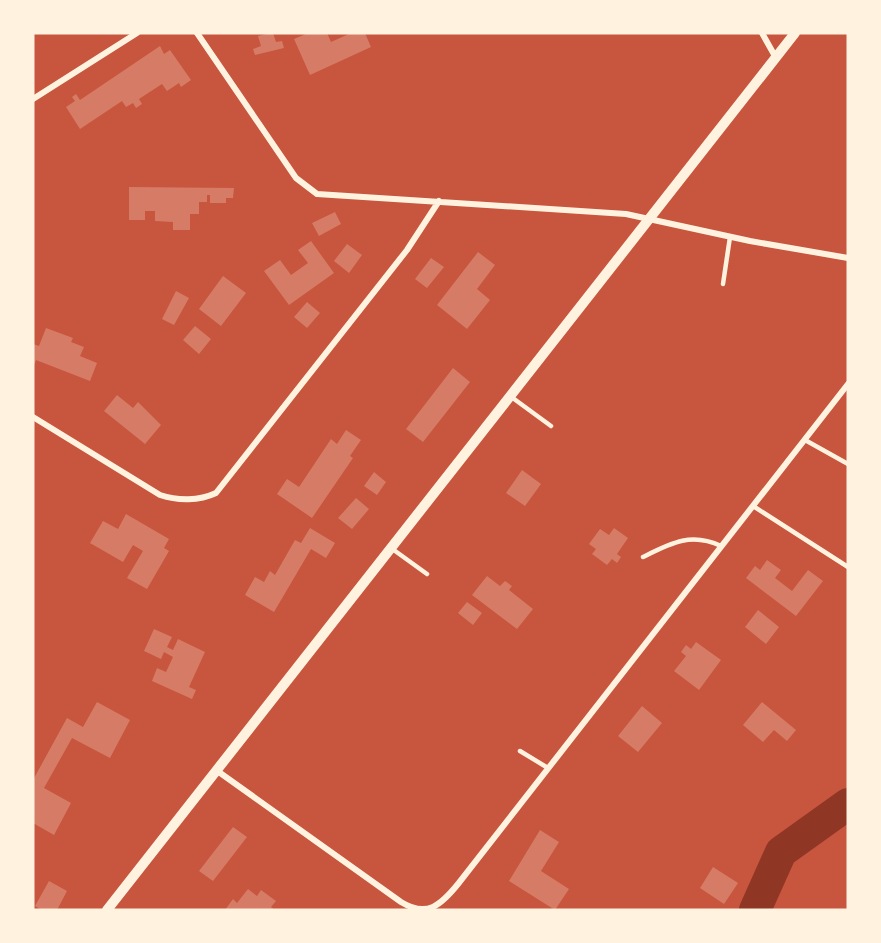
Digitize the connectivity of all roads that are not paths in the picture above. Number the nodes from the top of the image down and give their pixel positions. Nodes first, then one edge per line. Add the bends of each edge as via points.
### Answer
1 (137, 33) edge
2 (198, 33) edge
3 (762, 33) edge
4 (795, 33) edge
5 (776, 58) junction
6 (33, 99) edge
7 (439, 201) junction
8 (649, 219) junction
9 (730, 237) junction
10 (848, 258) edge
11 (723, 284) dead end
12 (848, 384) edge
13 (510, 396) junction
14 (33, 417) edge
15 (551, 426) dead end
16 (805, 440) junction
17 (848, 464) edge
18 (753, 506) junction
19 (721, 546) junction
20 (391, 548) junction
21 (644, 557) dead end
22 (848, 567) edge
23 (427, 574) dead end
24 (520, 751) dead end
25 (548, 768) junction
26 (216, 770) junction
27 (107, 910) edge

1 - 6 street
2 - 7 street via 296,178 310,191
3 - 5 street
4 - 5 street
5 - 8 street
7 - 8 street via 626,214
7 - 14 street via 408,250 216,493 176,499 160,495
8 - 9 street
8 - 13 street
9 - 10 street
9 - 11 lane
12 - 16 street
13 - 15 lane
13 - 20 street
16 - 17 lane
16 - 18 street
18 - 19 street
18 - 22 lane
19 - 21 lane via 688,538
19 - 25 street
20 - 23 lane
20 - 26 street
24 - 25 lane
25 - 26 street via 451,892 437,905 423,910 400,902
26 - 27 street

